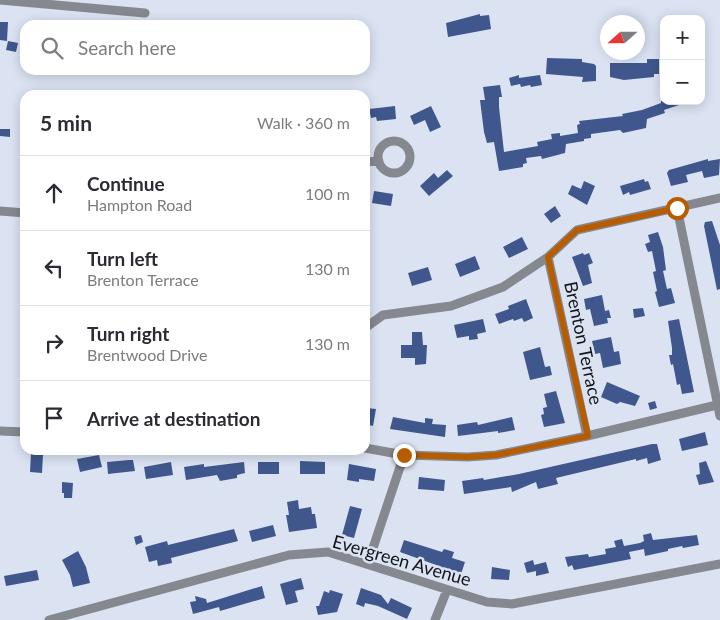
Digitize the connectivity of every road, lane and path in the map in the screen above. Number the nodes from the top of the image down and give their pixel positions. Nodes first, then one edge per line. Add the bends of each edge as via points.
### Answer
1 (0, 0) edge
2 (145, 14) dead end
3 (379, 161) dead end
4 (370, 162) edge
5 (720, 198) edge
6 (677, 208) junction
7 (0, 211) edge
8 (20, 213) edge
9 (548, 257) junction
10 (370, 324) edge
11 (718, 405) junction
12 (720, 416) edge
13 (0, 431) edge
14 (20, 432) edge
15 (588, 436) junction
16 (370, 449) edge
17 (404, 455) junction
18 (368, 563) junction
19 (720, 564) edge
20 (447, 590) junction
21 (49, 620) edge
22 (435, 620) edge

1 - 2 street
3 - 4 street
5 - 6 street
6 - 9 street via 577,230
6 - 11 street
7 - 8 street
9 - 10 street via 502,287 451,306 383,315
9 - 15 street, Brenton Terrace
11 - 12 street
11 - 15 street
13 - 14 street
15 - 17 street via 496,455
16 - 17 street
17 - 18 street
18 - 20 street, Evergreen Avenue
18 - 21 street, Evergreen Avenue via 328,552 289,555
19 - 20 street, Evergreen Avenue via 512,604 487,602
20 - 22 street

